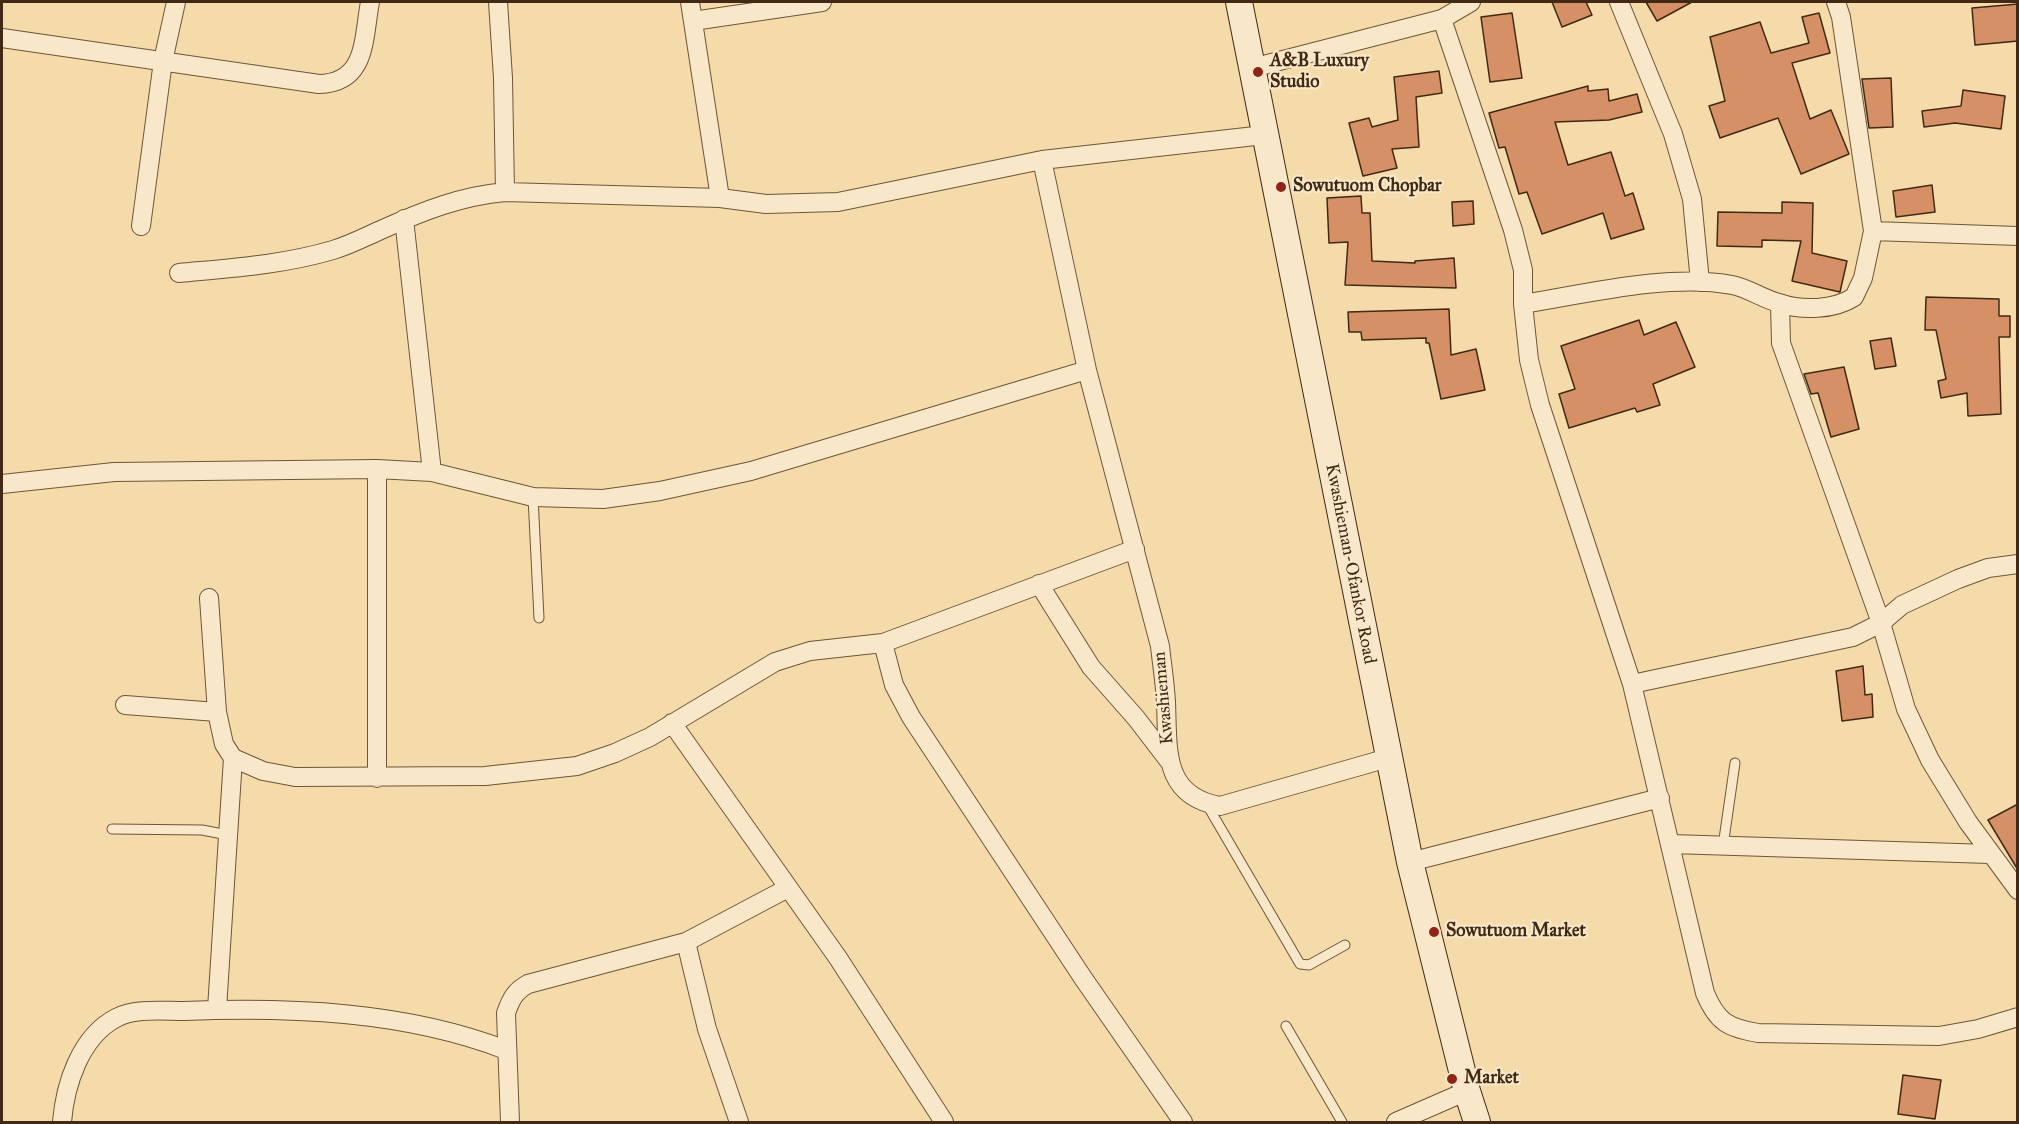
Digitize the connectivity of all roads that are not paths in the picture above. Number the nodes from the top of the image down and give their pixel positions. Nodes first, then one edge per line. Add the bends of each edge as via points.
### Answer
1 (176, 2) edge
2 (369, 2) edge
3 (498, 2) edge
4 (690, 2) edge
5 (822, 2) edge
6 (1239, 2) edge
7 (1470, 2) edge
8 (1619, 2) edge
9 (1836, 2) edge
10 (1442, 20) junction
11 (693, 21) junction
12 (2, 38) edge
13 (163, 61) junction
14 (1252, 68) junction
15 (1264, 135) junction
16 (1042, 160) junction
17 (505, 192) junction
18 (720, 198) junction
19 (404, 219) junction
20 (141, 226) dead end
21 (1873, 231) junction
22 (2018, 236) edge
23 (179, 273) dead end
24 (1700, 282) junction
25 (1523, 304) junction
26 (1780, 304) junction
27 (1086, 370) junction
28 (377, 469) junction
29 (432, 472) junction
30 (2, 484) edge
31 (533, 497) junction
32 (1135, 549) junction
33 (2018, 564) edge
34 (1039, 584) junction
35 (209, 598) dead end
36 (539, 618) dead end
37 (1881, 623) junction
38 (883, 643) junction
39 (1632, 684) junction
40 (125, 705) dead end
41 (217, 712) junction
42 (672, 723) junction
43 (233, 758) junction
44 (1388, 758) junction
45 (1169, 761) junction
46 (1734, 763) dead end
47 (377, 778) junction
48 (1660, 798) junction
49 (1206, 803) junction
50 (112, 829) dead end
51 (228, 835) junction
52 (1671, 844) junction
53 (1724, 846) junction
54 (1990, 854) junction
55 (1410, 862) junction
56 (788, 888) junction
57 (2018, 890) edge
58 (686, 942) junction
59 (1345, 945) dead end
60 (217, 1009) junction
61 (2018, 1017) edge
62 (1286, 1026) dead end
63 (506, 1050) junction
64 (1467, 1091) junction
65 (62, 1122) edge
66 (510, 1122) edge
67 (739, 1122) edge
68 (944, 1122) edge
69 (1183, 1122) edge
70 (1342, 1122) edge
71 (1396, 1122) edge
72 (1478, 1122) edge

1 - 13 street
2 - 13 street via 359,61 346,77 333,84
3 - 17 street
4 - 11 street
5 - 11 street
6 - 14 main road, Kwashieman-Ofankor Road
7 - 10 street
8 - 24 street via 1673,134 1692,199
9 - 21 street
10 - 14 street
10 - 25 street via 1513,230 1524,270
11 - 18 street
12 - 13 street
13 - 20 street
14 - 15 main road, Kwashieman-Ofankor Road
15 - 16 street
15 - 44 main road, Kwashieman-Ofankor Road
16 - 18 street via 838,202 787,204
16 - 27 street, Kwashieman
17 - 18 street
17 - 19 street via 448,202
19 - 23 street via 335,250 279,264
19 - 29 street
21 - 22 street
21 - 26 street via 1863,278 1854,297 1825,307
24 - 25 street via 1618,289
24 - 26 street via 1733,285
25 - 39 street via 1529,360 1540,405
26 - 37 street via 1782,343
27 - 31 street via 751,471 603,499
27 - 32 street, Kwashieman
28 - 29 street
28 - 30 street via 114,472
28 - 47 street
29 - 31 street
31 - 36 lane
32 - 34 street
32 - 45 street, Kwashieman via 1160,646
33 - 37 street via 1988,568 1958,579 1902,605
34 - 38 street
34 - 45 street via 1091,667
35 - 41 street
37 - 39 street via 1853,637 1823,645
37 - 54 street via 1906,709 1930,760
38 - 42 street via 810,651 775,662
38 - 69 street via 894,686 911,717
39 - 48 street
40 - 41 street
41 - 43 street via 224,744
42 - 47 street via 615,753 577,766 485,776
42 - 56 street
43 - 47 street via 263,771 295,777
43 - 51 street
44 - 49 street via 1234,804
44 - 55 main road, Kwashieman-Ofankor Road
45 - 49 street, Kwashieman via 1184,789 1192,798
46 - 53 lane
48 - 52 street
48 - 55 street
49 - 59 lane via 1300,964 1309,965
50 - 51 lane via 202,830
51 - 60 street
52 - 53 street
52 - 61 street via 1705,993 1722,1021 1735,1029 1758,1033 1939,1036
53 - 54 street
54 - 57 street
55 - 64 main road, Kwashieman-Ofankor Road
56 - 58 street
56 - 68 street
58 - 63 street via 520,988 506,1013
58 - 67 street via 707,1029
60 - 63 street via 395,1020 467,1035
60 - 65 street via 141,1012 117,1017 99,1030 73,1073 64,1098
62 - 70 lane
63 - 66 street
64 - 71 street
64 - 72 main road, Kwashieman-Ofankor Road

